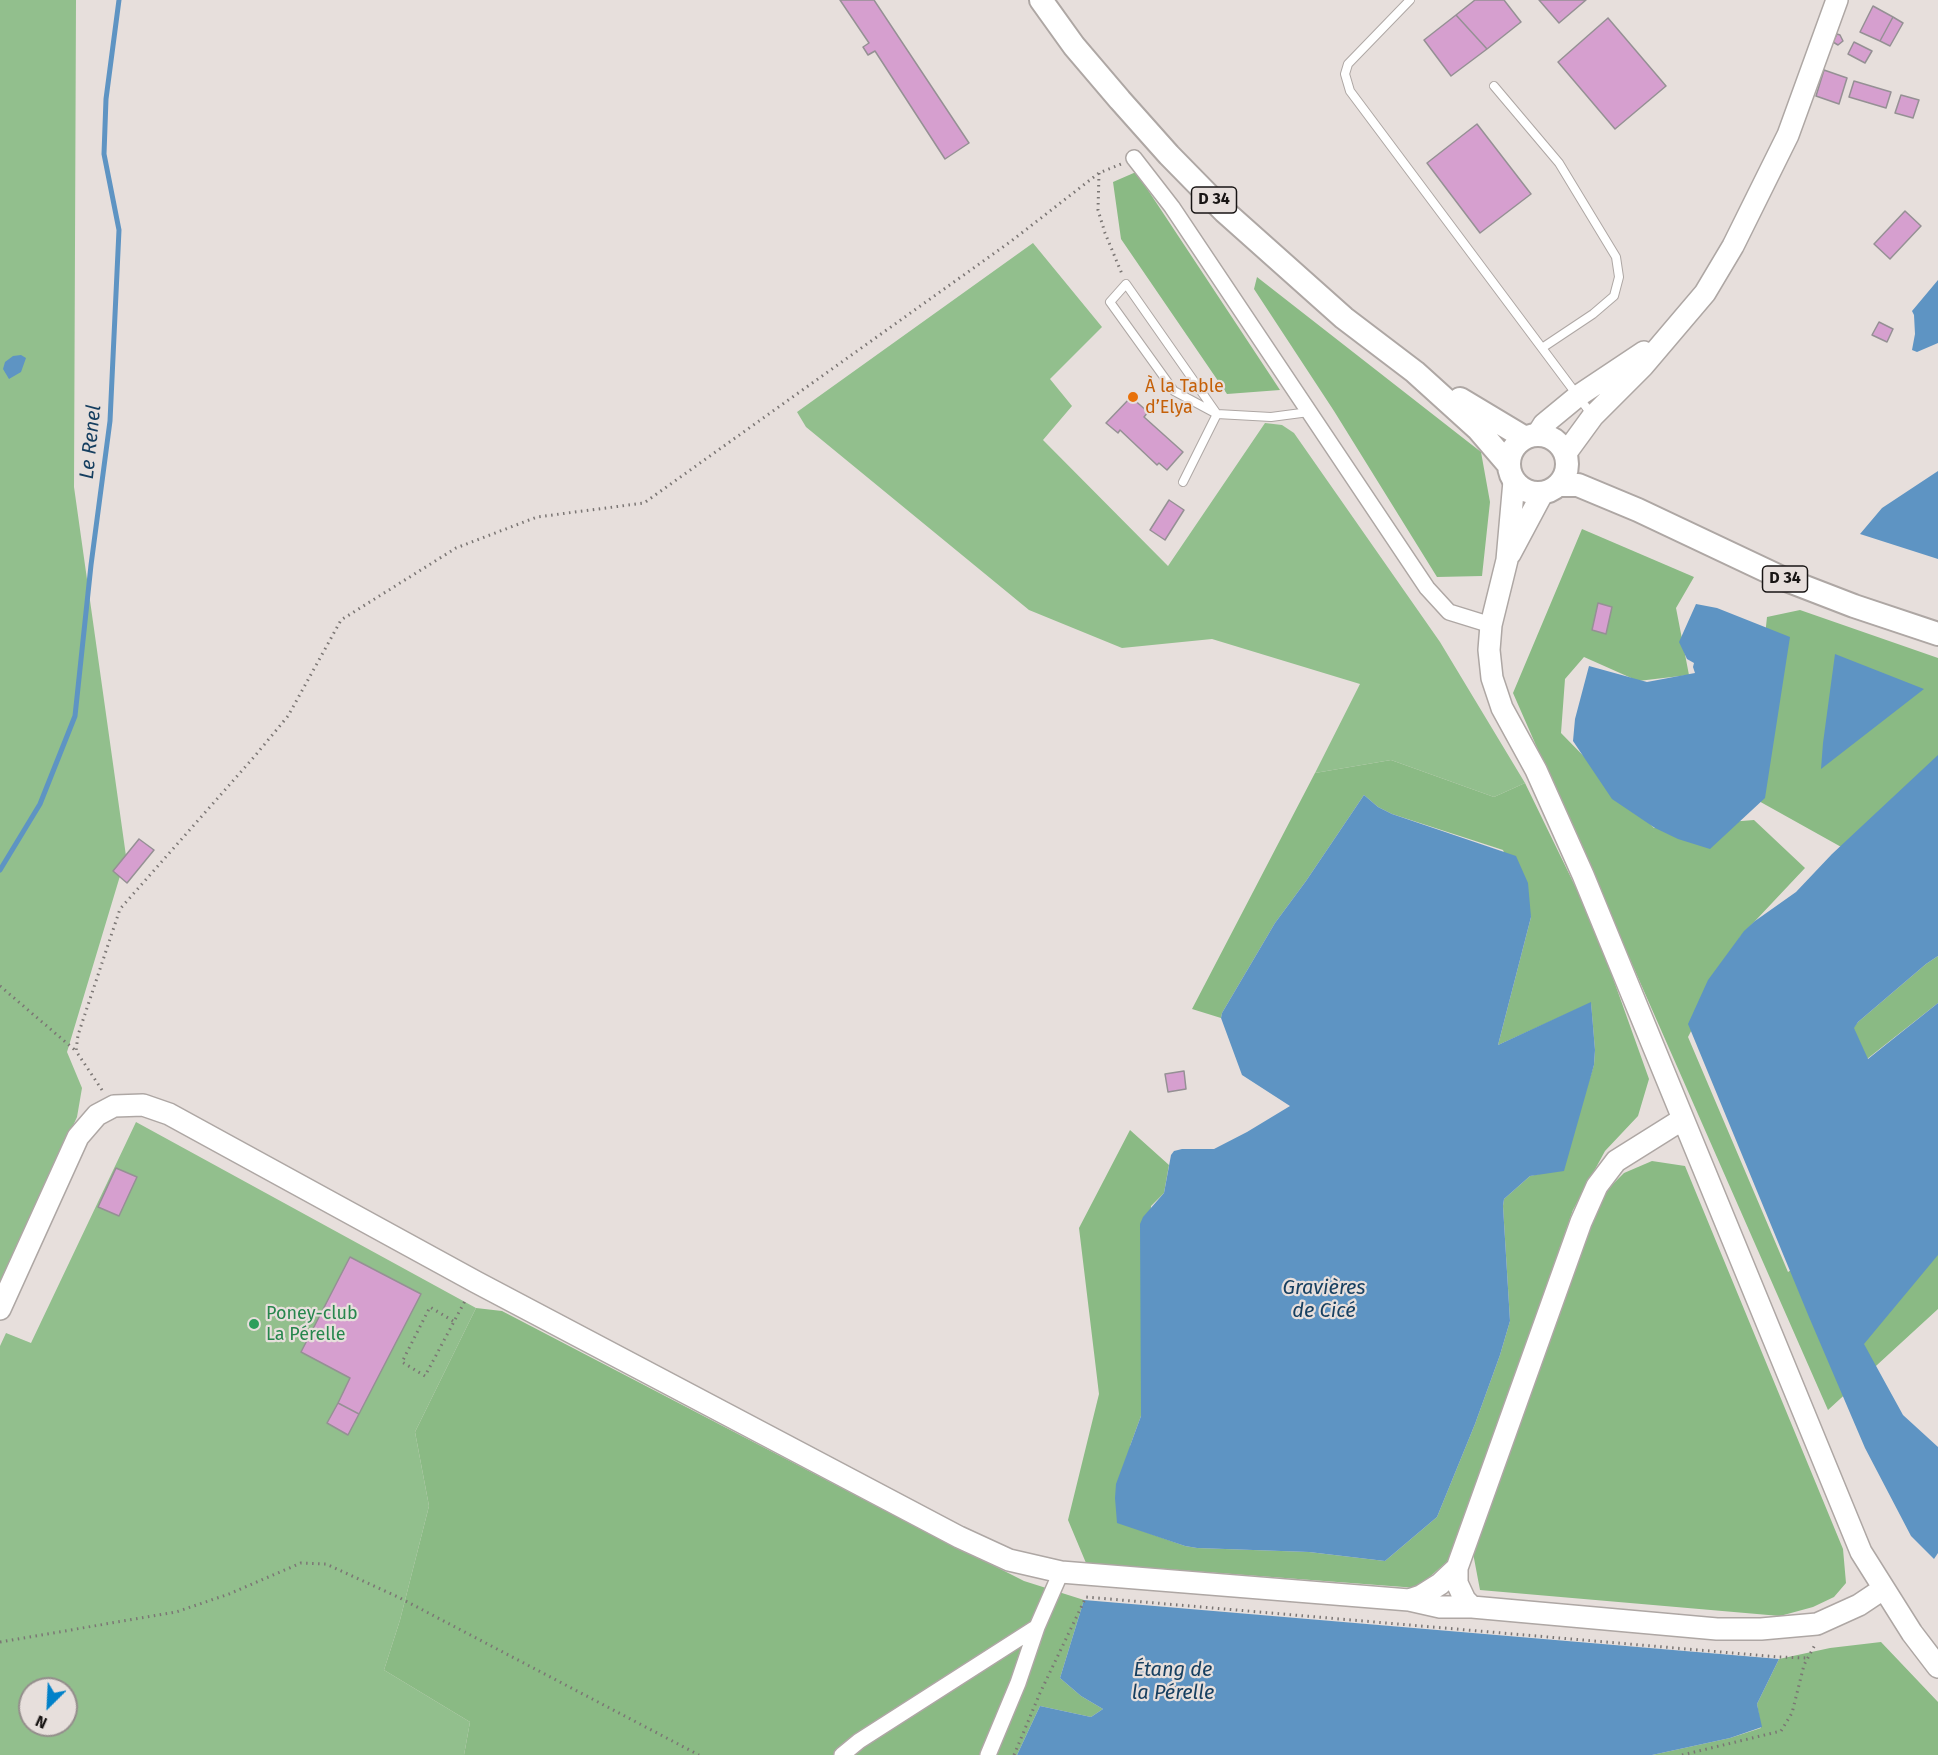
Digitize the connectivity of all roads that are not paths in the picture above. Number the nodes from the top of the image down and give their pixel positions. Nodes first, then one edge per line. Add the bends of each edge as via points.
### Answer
1 (1041, 0) edge
2 (1410, 0) edge
3 (1837, 0) edge
4 (1494, 86) dead end
5 (1134, 158) road end
6 (1670, 336) junction
7 (1542, 348) junction
8 (1415, 372) junction
9 (1578, 396) junction
10 (1310, 412) junction
11 (1217, 414) junction
12 (1593, 416) junction
13 (1531, 436) junction
14 (1567, 457) junction
15 (1511, 473) junction
16 (1183, 482) dead end
17 (1551, 489) junction
18 (1638, 510) junction
19 (1507, 560) junction
20 (1491, 625) junction
21 (1938, 633) edge
22 (1683, 1119) junction
23 (0, 1309) edge
24 (1457, 1568) junction
25 (1061, 1572) junction
26 (1883, 1589) junction
27 (1410, 1600) junction
28 (1472, 1607) junction
29 (1037, 1627) junction
30 (1938, 1667) edge
31 (842, 1755) edge
32 (988, 1755) edge

1 - 8 main road, D 34 via 1120,100 1224,211 1344,318
2 - 7 lane via 1348,64 1345,74 1350,91
3 - 6 main road via 1788,135 1763,187 1705,293
4 - 7 lane via 1558,163 1616,257 1614,296
5 - 10 street via 1172,207
6 - 9 main road
6 - 12 main road
7 - 9 lane
8 - 13 main road, D 34
8 - 15 main road, D 34 via 1478,429
9 - 12 lane
9 - 13 main road
10 - 11 lane via 1271,417
10 - 20 street via 1427,588 1449,612
11 - 11 lane via 1126,284 1110,302 1174,391
11 - 16 lane
12 - 14 main road
13 - 14 main road via 1554,439
13 - 15 main road via 1513,448
14 - 17 main road via 1567,470
14 - 18 main road, D 34
15 - 17 main road via 1526,491
15 - 19 main road
17 - 18 main road, D 34 via 1578,485
17 - 19 main road
18 - 21 main road, D 34 via 1784,579
19 - 20 main road
20 - 22 main road via 1492,678 1502,708 1536,770 1583,875
22 - 24 main road via 1616,1161 1597,1186
22 - 26 main road via 1861,1552
23 - 25 main road via 78,1137 97,1115 114,1106 143,1105 169,1114 476,1282 959,1537 1009,1560
24 - 27 main road via 1440,1584
24 - 28 main road via 1457,1583
25 - 27 main road
25 - 29 street
26 - 28 main road via 1817,1624 1761,1629 1717,1629
26 - 30 main road
27 - 28 main road via 1440,1607
29 - 31 street
29 - 32 street

